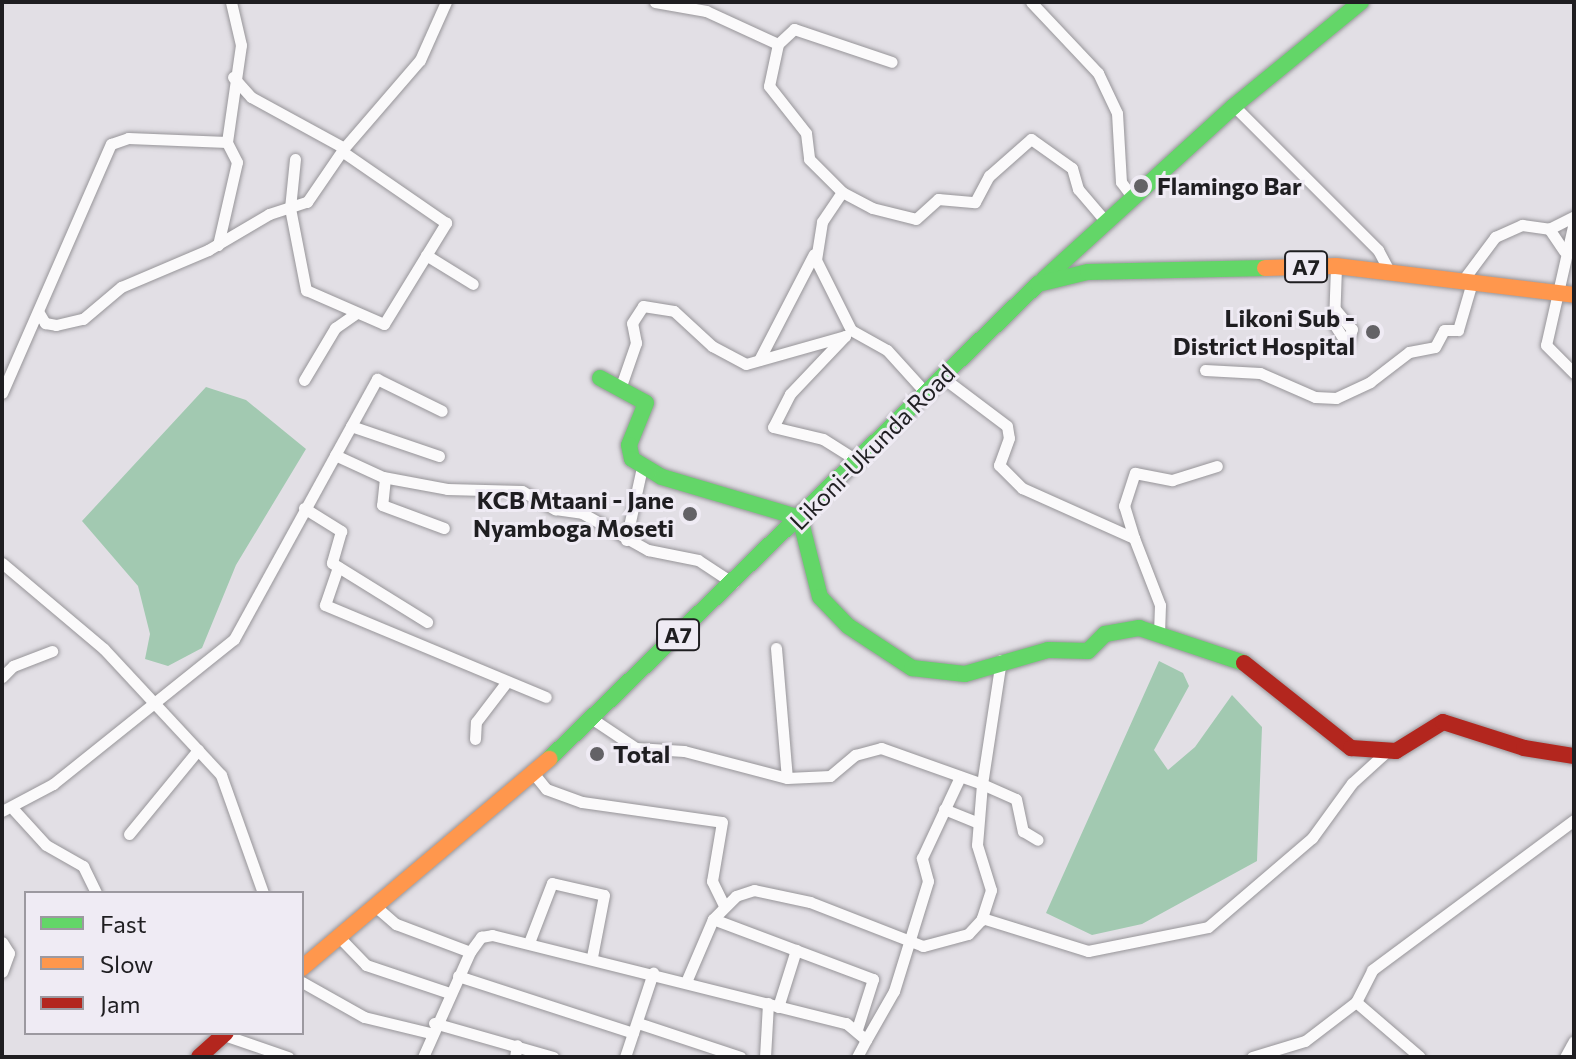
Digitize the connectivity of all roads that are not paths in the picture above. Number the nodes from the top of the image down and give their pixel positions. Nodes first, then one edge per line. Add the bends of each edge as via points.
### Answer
1 (231, 2) edge
2 (446, 2) edge
3 (655, 2) edge
4 (1031, 2) edge
5 (1361, 2) edge
6 (778, 44) junction
7 (892, 62) dead end
8 (233, 77) junction
9 (234, 97) junction
10 (251, 97) junction
11 (1234, 106) junction
12 (227, 142) junction
13 (344, 150) junction
14 (295, 159) dead end
15 (842, 192) junction
16 (1135, 200) junction
17 (290, 208) junction
18 (1574, 216) edge
19 (1574, 222) edge
20 (1107, 223) junction
21 (1549, 229) junction
22 (218, 245) junction
23 (1081, 246) junction
24 (1564, 251) junction
25 (814, 253) junction
26 (426, 255) junction
27 (1336, 266) junction
28 (1388, 269) junction
29 (1096, 272) junction
30 (1468, 281) junction
31 (473, 284) dead end
32 (1038, 284) junction
33 (1556, 293) junction
34 (1574, 295) edge
35 (1335, 309) dead end
36 (39, 313) junction
37 (355, 314) junction
38 (848, 333) junction
39 (759, 360) junction
40 (1205, 370) dead end
41 (1574, 373) edge
42 (942, 377) junction
43 (600, 378) dead end
44 (304, 380) dead end
45 (621, 386) junction
46 (2, 393) edge
47 (926, 393) junction
48 (442, 411) dead end
49 (351, 426) junction
50 (335, 455) junction
51 (439, 456) dead end
52 (858, 461) junction
53 (1217, 466) dead end
54 (642, 467) junction
55 (383, 477) junction
56 (304, 508) junction
57 (800, 518) junction
58 (444, 528) dead end
59 (1134, 538) junction
60 (626, 540) junction
61 (2, 563) edge
62 (338, 567) junction
63 (733, 583) junction
64 (427, 622) dead end
65 (1159, 633) junction
66 (776, 648) dead end
67 (52, 651) dead end
68 (1002, 659) junction
69 (2, 677) edge
70 (505, 684) junction
71 (546, 697) dead end
72 (155, 703) junction
73 (591, 718) junction
74 (475, 739) dead end
75 (198, 750) junction
76 (1385, 753) junction
77 (1574, 756) edge
78 (534, 774) junction
79 (960, 777) junction
80 (787, 778) junction
81 (982, 784) junction
82 (944, 809) junction
83 (8, 810) edge
84 (1574, 820) edge
85 (977, 822) junction
86 (129, 834) dead end
87 (1038, 840) dead end
88 (95, 891) edge
89 (262, 891) edge
90 (375, 906) junction
91 (724, 906) junction
92 (982, 918) junction
93 (713, 919) junction
94 (339, 937) junction
95 (530, 940) junction
96 (2, 942) edge
97 (909, 942) junction
98 (796, 950) junction
99 (470, 952) junction
100 (592, 957) junction
101 (304, 966) edge
102 (2, 972) edge
103 (653, 973) junction
104 (458, 976) junction
105 (686, 982) junction
106 (304, 983) edge
107 (449, 993) junction
108 (1356, 1002) junction
109 (773, 1005) junction
110 (432, 1028) junction
111 (635, 1028) junction
112 (857, 1029) junction
113 (224, 1035) edge
114 (228, 1035) edge
115 (866, 1040) junction
116 (1574, 1041) edge
117 (516, 1051) edge
118 (199, 1057) edge
119 (288, 1057) edge
120 (423, 1057) edge
121 (553, 1057) edge
122 (625, 1057) edge
123 (740, 1057) edge
124 (765, 1057) edge
125 (857, 1057) edge
126 (1252, 1057) edge
127 (1420, 1057) edge
128 (1565, 1057) edge

1 - 8 street via 241,45
2 - 13 street via 420,60
3 - 6 street via 706,11
4 - 16 street via 1098,73 1117,113 1121,182
5 - 11 main road, A7
6 - 7 street via 794,29
6 - 15 street via 769,86 806,133 809,159
8 - 9 street
8 - 10 street
9 - 10 street
9 - 12 street
10 - 13 street
11 - 16 main road, A7
11 - 28 street via 1378,250
12 - 22 street via 237,162
12 - 36 street via 140,137 111,144
13 - 17 street via 312,198
13 - 26 street via 445,222
14 - 17 street
15 - 20 street via 911,219 938,199 971,203 989,176 1031,139 1070,165 1078,189
15 - 25 street via 822,222
16 - 20 main road, A7
17 - 22 street
17 - 37 street via 306,290
18 - 21 street
19 - 24 street
20 - 23 main road, A7
21 - 24 street
21 - 30 street via 1522,225 1495,237
22 - 36 street via 121,287 67,325 45,323
23 - 29 main road via 1075,266
23 - 32 main road, A7
24 - 33 street
25 - 38 street
25 - 39 street
26 - 31 street
26 - 37 street via 384,324
27 - 28 main road, A7
27 - 29 main road, A7
27 - 35 street
28 - 30 main road, A7
29 - 32 main road, A7
30 - 33 main road, A7
30 - 40 street via 1458,330 1444,330 1435,347 1409,352 1336,398 1315,397 1260,373
32 - 42 main road, Likoni-Ukunda Road / A7
33 - 34 main road, A7
33 - 41 street via 1546,349
36 - 46 street
37 - 44 street via 335,328
38 - 39 street
38 - 47 street via 887,350
38 - 52 street via 790,394 773,427 823,439
39 - 45 street via 739,361 672,309 645,306 632,323 636,343
42 - 47 main road, Likoni-Ukunda Road / A7
42 - 59 street via 1007,426 1009,438 999,465 1022,488
43 - 45 main road
45 - 54 main road via 646,405 629,445
47 - 52 main road, Likoni-Ukunda Road / A7
48 - 49 street via 377,379
49 - 50 street
49 - 51 street
50 - 55 street
50 - 56 street
52 - 57 main road, Likoni-Ukunda Road / A7
53 - 59 street via 1172,480 1135,473 1124,506
54 - 57 main road
54 - 60 street
55 - 58 street via 379,503
55 - 60 street via 447,489 522,491 555,509 582,513
56 - 62 street via 341,531 332,563
56 - 72 street via 239,633
57 - 63 main road, Likoni-Ukunda Road / A7
57 - 68 main road via 817,594 848,626 899,661 934,674 965,674
59 - 65 street via 1160,605
60 - 63 street via 698,560
61 - 72 street via 75,621
62 - 64 street
62 - 70 street via 325,605
63 - 73 main road, Likoni-Ukunda Road / A7
65 - 68 main road via 1121,628 1105,634 1088,651 1048,650
65 - 76 main road via 1238,658 1343,745
66 - 80 street
67 - 69 street via 13,666
68 - 81 street
70 - 71 street
70 - 74 street via 476,722
72 - 75 street
72 - 83 street
73 - 78 main road, Likoni-Ukunda Road / A7
73 - 80 street via 636,748 684,751
75 - 86 street
75 - 89 street via 226,784
76 - 77 main road via 1443,722 1524,748
76 - 92 street via 1352,783 1312,838 1208,927 1088,951
78 - 90 main road, Likoni-Ukunda Road / A7
78 - 91 street via 546,789 582,802 722,822 712,881
79 - 80 street via 881,748 855,755 830,776
79 - 81 street
79 - 82 street
81 - 85 street
81 - 87 street via 1016,799 1023,831
82 - 85 street
82 - 97 street via 922,858 928,881
83 - 88 street via 46,845 83,866
84 - 108 street via 1372,970
85 - 92 street via 977,848 991,884
90 - 94 main road, Likoni-Ukunda Road / A7
90 - 99 street via 396,924
91 - 93 street
91 - 97 street via 742,893 768,889
92 - 97 street via 968,934 943,945
93 - 98 street
93 - 105 street
94 - 101 main road, Likoni-Ukunda Road / A7
94 - 107 street via 366,965
95 - 99 street via 481,937
95 - 100 street
95 - 100 street via 552,883 604,895
96 - 102 street via 9,953
97 - 115 street via 886,1012
98 - 109 street
98 - 112 street via 873,979
99 - 104 street
100 - 103 street
103 - 105 street
103 - 111 street
104 - 107 street
104 - 111 street
105 - 109 street
106 - 110 street via 364,1017
107 - 110 street
108 - 126 street via 1305,1041
108 - 127 street
109 - 112 street
109 - 124 street
110 - 117 street
110 - 120 street
111 - 122 street
111 - 123 street
112 - 115 street
113 - 118 main road
114 - 119 street
115 - 125 street
116 - 128 street
117 - 121 street

